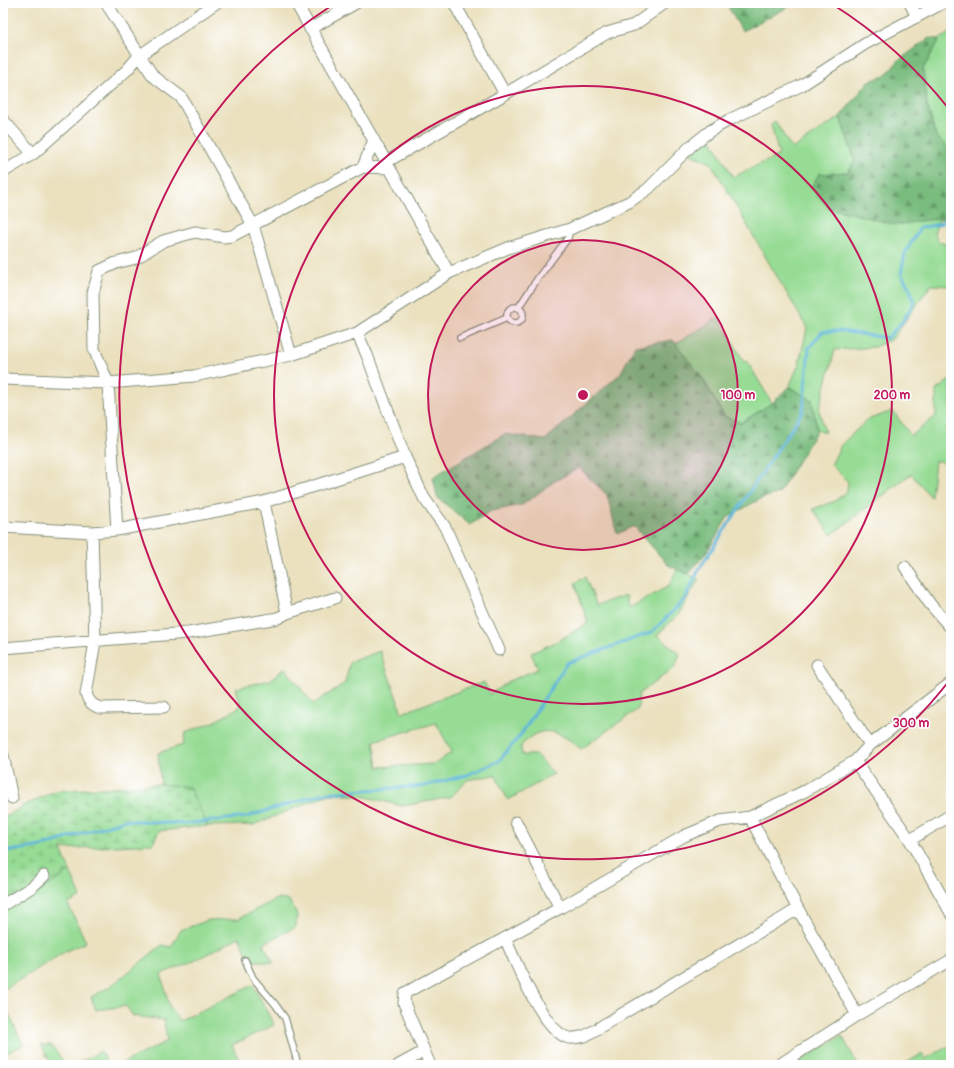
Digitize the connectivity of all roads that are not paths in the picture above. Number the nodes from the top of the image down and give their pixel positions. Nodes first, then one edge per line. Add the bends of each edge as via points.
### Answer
1 (106, 3) edge
2 (216, 3) edge
3 (296, 3) edge
4 (356, 3) edge
5 (454, 3) edge
6 (665, 3) edge
7 (910, 3) edge
8 (943, 3) edge
9 (917, 17) junction
10 (310, 29) junction
11 (139, 56) junction
12 (505, 94) junction
13 (3, 120) edge
14 (374, 140) junction
15 (33, 154) junction
16 (387, 165) junction
17 (363, 167) junction
18 (3, 172) edge
19 (253, 225) junction
20 (570, 229) junction
21 (449, 273) junction
22 (518, 308) junction
23 (508, 318) junction
24 (358, 333) junction
25 (460, 338) dead end
26 (291, 355) junction
27 (3, 379) edge
28 (108, 383) junction
29 (405, 457) junction
30 (264, 502) junction
31 (3, 527) edge
32 (117, 530) junction
33 (92, 532) junction
34 (906, 567) dead end
35 (335, 598) dead end
36 (287, 613) junction
37 (951, 628) edge
38 (95, 642) junction
39 (3, 648) edge
40 (499, 650) dead end
41 (817, 665) dead end
42 (951, 683) edge
43 (164, 707) dead end
44 (870, 745) junction
45 (3, 755) edge
46 (855, 761) junction
47 (12, 798) dead end
48 (951, 815) edge
49 (750, 817) junction
50 (516, 822) dead end
51 (910, 840) junction
52 (44, 876) dead end
53 (3, 905) edge
54 (560, 908) junction
55 (798, 909) junction
56 (951, 913) edge
57 (505, 938) junction
58 (245, 960) dead end
59 (951, 960) edge
60 (857, 1015) junction
61 (423, 1052) junction
62 (298, 1065) edge
63 (399, 1065) edge
64 (430, 1065) edge
65 (779, 1065) edge

1 - 11 street
2 - 11 street
3 - 10 street
4 - 10 street
5 - 12 street
6 - 12 street via 634,25 607,33
7 - 9 street
8 - 9 street
9 - 20 street via 865,44 802,85 729,120 691,146 648,189 629,202
10 - 14 street
11 - 15 street via 127,70
11 - 19 street via 153,76 181,97
12 - 16 street
13 - 15 street
14 - 16 street
14 - 17 street
15 - 18 street
16 - 17 street
16 - 21 street
17 - 19 street
19 - 26 street
19 - 28 street via 232,236 195,232 163,241 136,258 99,271 93,293 94,349
20 - 21 street via 508,248
20 - 22 lane via 568,238
21 - 24 street
22 - 23 lane via 514,307 508,311
22 - 23 lane via 523,313 522,320 512,323
23 - 25 lane
24 - 26 street
24 - 29 street
26 - 28 street via 194,376
27 - 28 street
28 - 32 street
29 - 30 street
29 - 40 street via 424,498 445,527
30 - 32 street
30 - 36 street
31 - 33 street
32 - 33 street
33 - 38 street
34 - 37 street via 930,604
35 - 36 street
36 - 38 street via 278,618 188,633
38 - 39 street
38 - 43 street via 86,694 93,705 100,708
41 - 44 street
42 - 44 street
44 - 46 street
45 - 47 street
46 - 49 street via 806,791
46 - 51 street
48 - 51 street
49 - 54 street via 720,821 684,836
49 - 55 street
50 - 54 street
51 - 56 street
52 - 53 street via 32,887
54 - 57 street
55 - 57 street via 585,1036 569,1038 555,1031 531,995
55 - 60 street
57 - 61 street via 405,993 404,1003
58 - 62 lane via 253,978 285,1018
59 - 60 street
60 - 65 street
61 - 63 street
61 - 64 street

